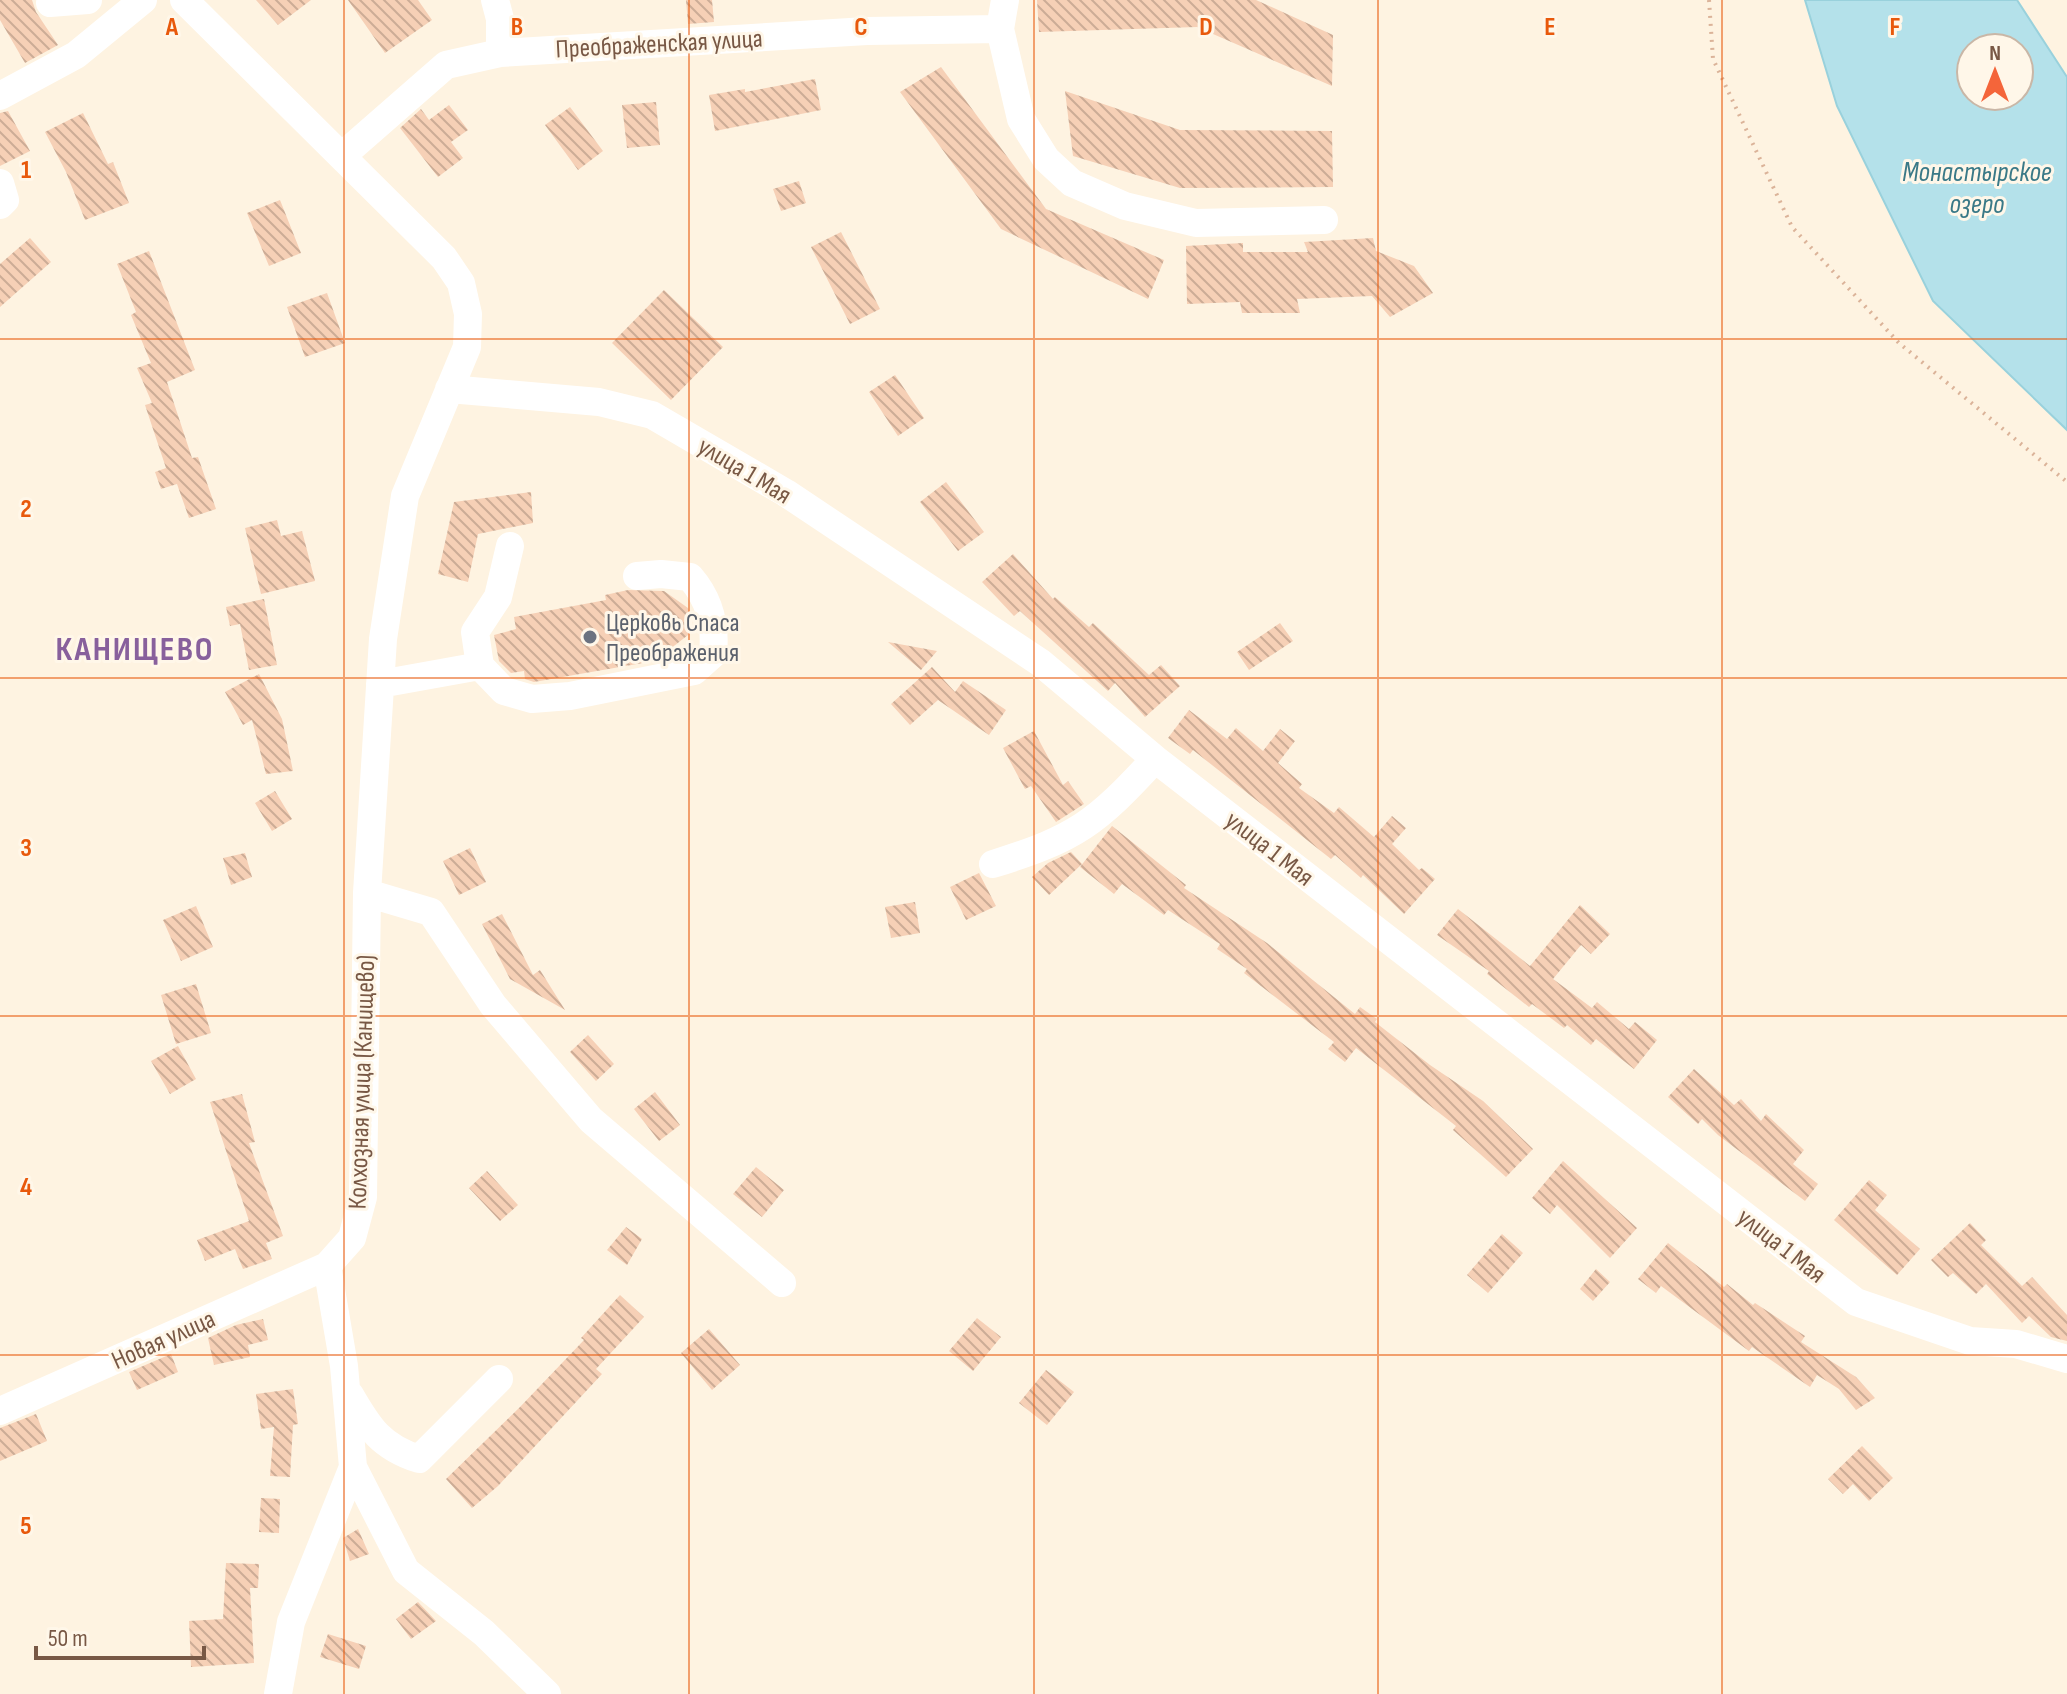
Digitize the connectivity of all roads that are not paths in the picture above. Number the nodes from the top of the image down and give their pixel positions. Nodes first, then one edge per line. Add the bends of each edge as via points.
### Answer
1 (88, 0) edge
2 (143, 0) edge
3 (184, 0) edge
4 (495, 0) edge
5 (1005, 0) edge
6 (50, 3) dead end
7 (1000, 29) junction
8 (500, 53) junction
9 (0, 96) edge
10 (343, 155) junction
11 (0, 183) edge
12 (0, 205) edge
13 (1324, 220) dead end
14 (449, 389) junction
15 (510, 546) dead end
16 (637, 576) dead end
17 (480, 666) junction
18 (380, 684) junction
19 (1155, 759) junction
20 (993, 864) dead end
21 (367, 893) junction
22 (327, 1266) junction
23 (782, 1283) dead end
24 (2067, 1359) edge
25 (499, 1379) dead end
26 (346, 1387) junction
27 (0, 1411) edge
28 (353, 1467) junction
29 (278, 1694) edge
30 (547, 1694) edge

1 - 6 street
2 - 9 street via 76,55
3 - 10 street
4 - 8 street
5 - 7 street
7 - 8 street, Преображенская улица via 867,31
7 - 13 street via 1021,119 1046,159 1072,183 1125,206 1196,223
8 - 10 street, Преображенская улица via 446,65
10 - 14 street via 444,258 461,283 468,314 467,347
11 - 12 street via 5,200
14 - 18 street, Колхозная улица (Канищево) via 405,496
14 - 19 street, улица 1 Мая via 599,402 652,415 786,493 1041,663
15 - 17 street via 498,597 475,632
16 - 17 street via 690,577 703,591 715,641 713,654 694,671 532,699 504,691
17 - 18 street
18 - 21 street, Колхозная улица (Канищево)
19 - 20 street via 1084,828 1048,847
19 - 24 street, улица 1 Мая via 1856,1302 1970,1341 2016,1344
21 - 22 street, Колхозная улица (Канищево) via 363,1197 352,1238
21 - 23 street via 431,912 493,1005 591,1120
22 - 26 street
22 - 27 street, Новая улица
25 - 26 street via 419,1459 395,1451 369,1428
26 - 28 street
28 - 29 street via 291,1622
28 - 30 street via 406,1571 484,1633

